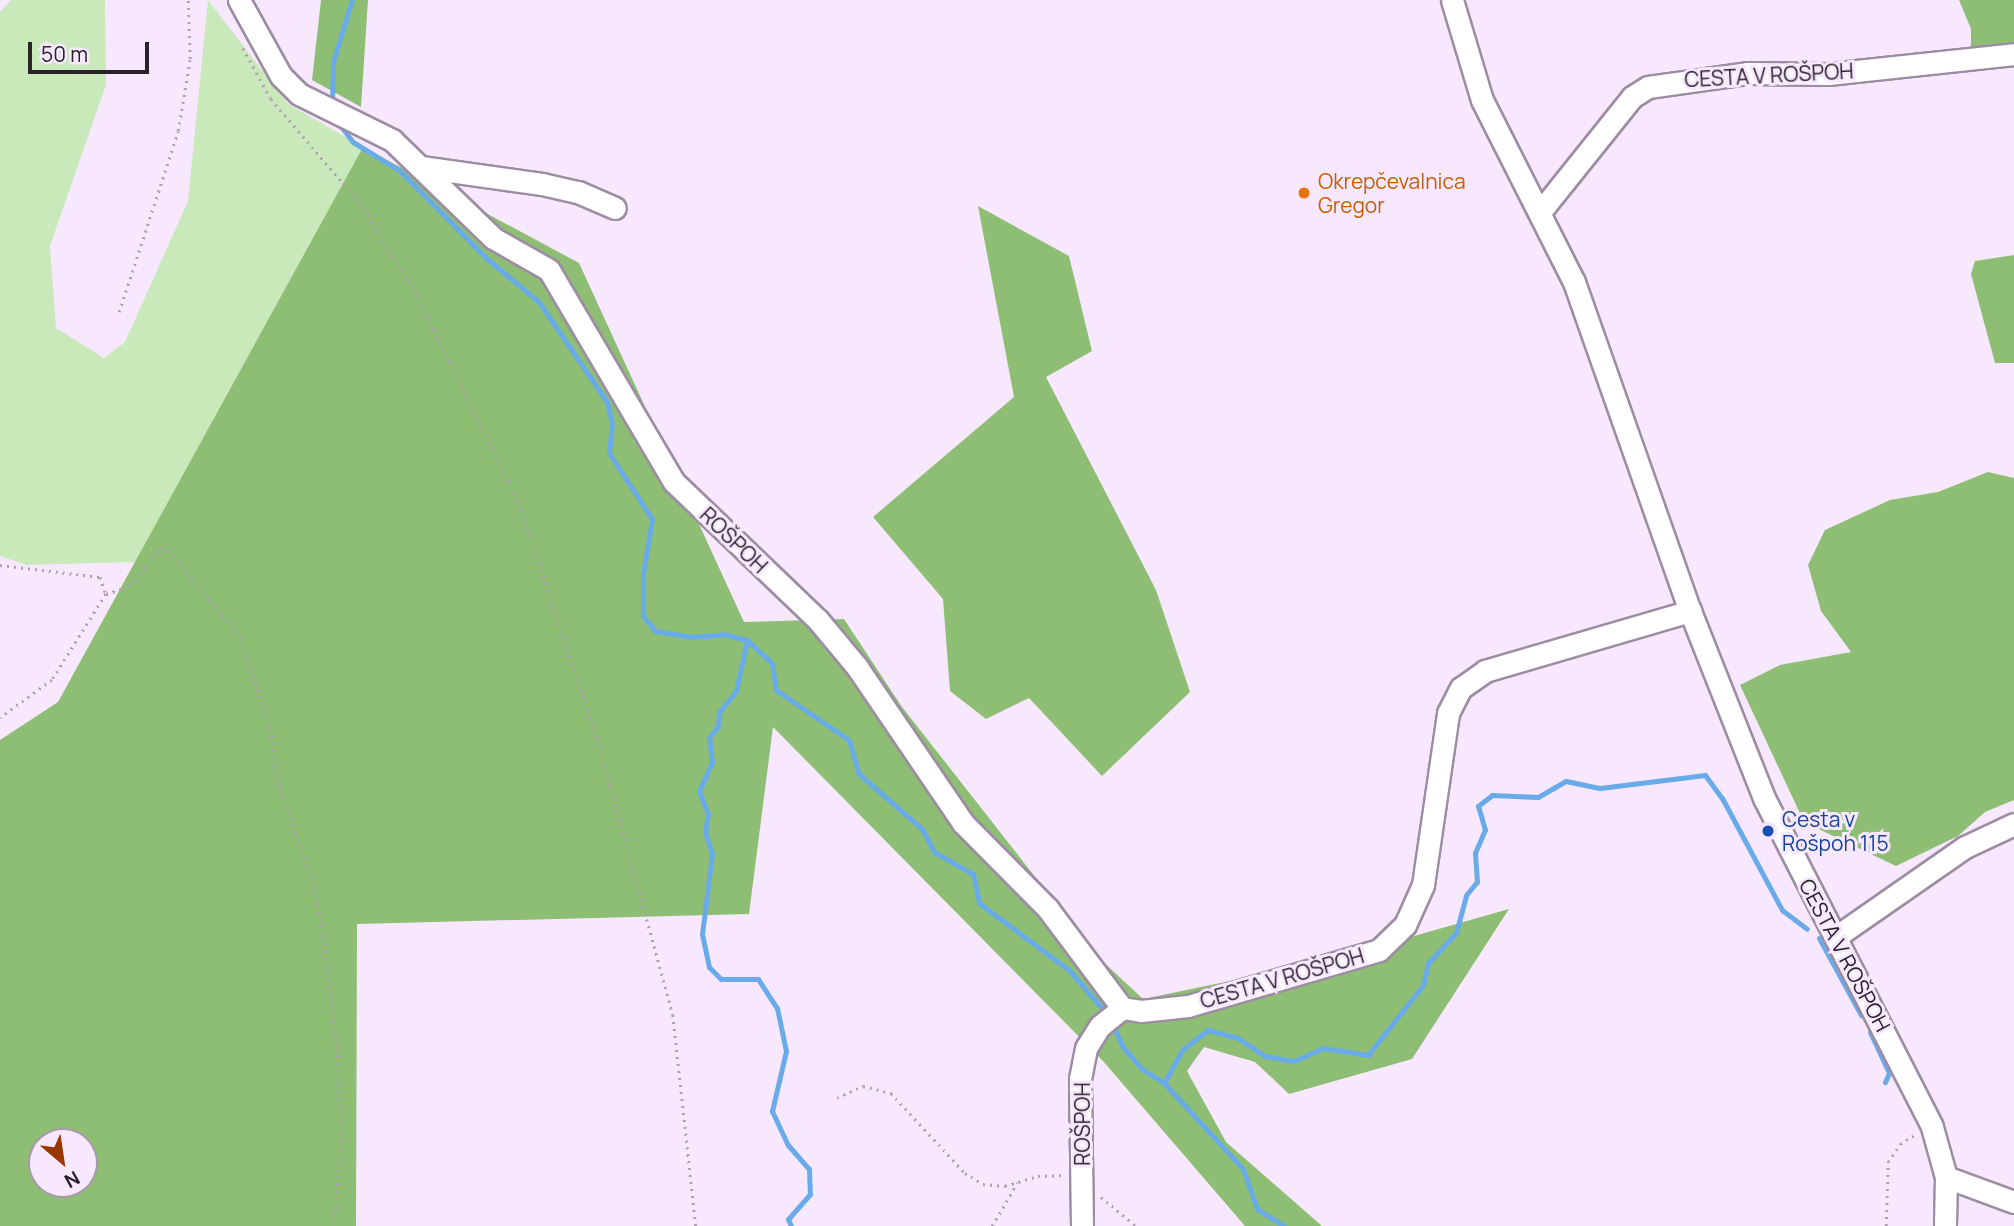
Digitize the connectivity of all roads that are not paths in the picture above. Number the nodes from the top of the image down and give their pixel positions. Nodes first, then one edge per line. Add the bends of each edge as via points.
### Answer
1 (239, 0) edge
2 (1452, 0) edge
3 (2014, 54) edge
4 (421, 167) junction
5 (615, 208) dead end
6 (1539, 212) junction
7 (1690, 611) junction
8 (2014, 824) edge
9 (1837, 936) junction
10 (1112, 1016) junction
11 (1946, 1177) junction
12 (2014, 1202) edge
13 (1082, 1226) edge
14 (1945, 1226) edge

1 - 4 street, ROŠPOH via 281,76 313,103 347,114 392,140
2 - 6 street, CESTA V ROŠPOH via 1482,100
3 - 6 street, CESTA V ROŠPOH via 1828,74 1747,73 1648,88 1632,97
4 - 5 street via 542,184 578,192
4 - 10 street, ROŠPOH via 493,238 549,270 674,482 818,620 857,667 963,822 1048,909
6 - 7 street, CESTA V ROŠPOH via 1574,282 1608,371
7 - 9 street, CESTA V ROŠPOH via 1763,798
7 - 10 street, CESTA V ROŠPOH via 1485,671 1461,688 1448,713 1423,885 1405,925 1379,950 1188,1006
8 - 9 street via 1965,847
9 - 11 street, CESTA V ROŠPOH via 1932,1128
10 - 13 street, ROŠPOH via 1086,1048 1080,1079
11 - 12 street
11 - 14 street, CESTA V ROŠPOH

